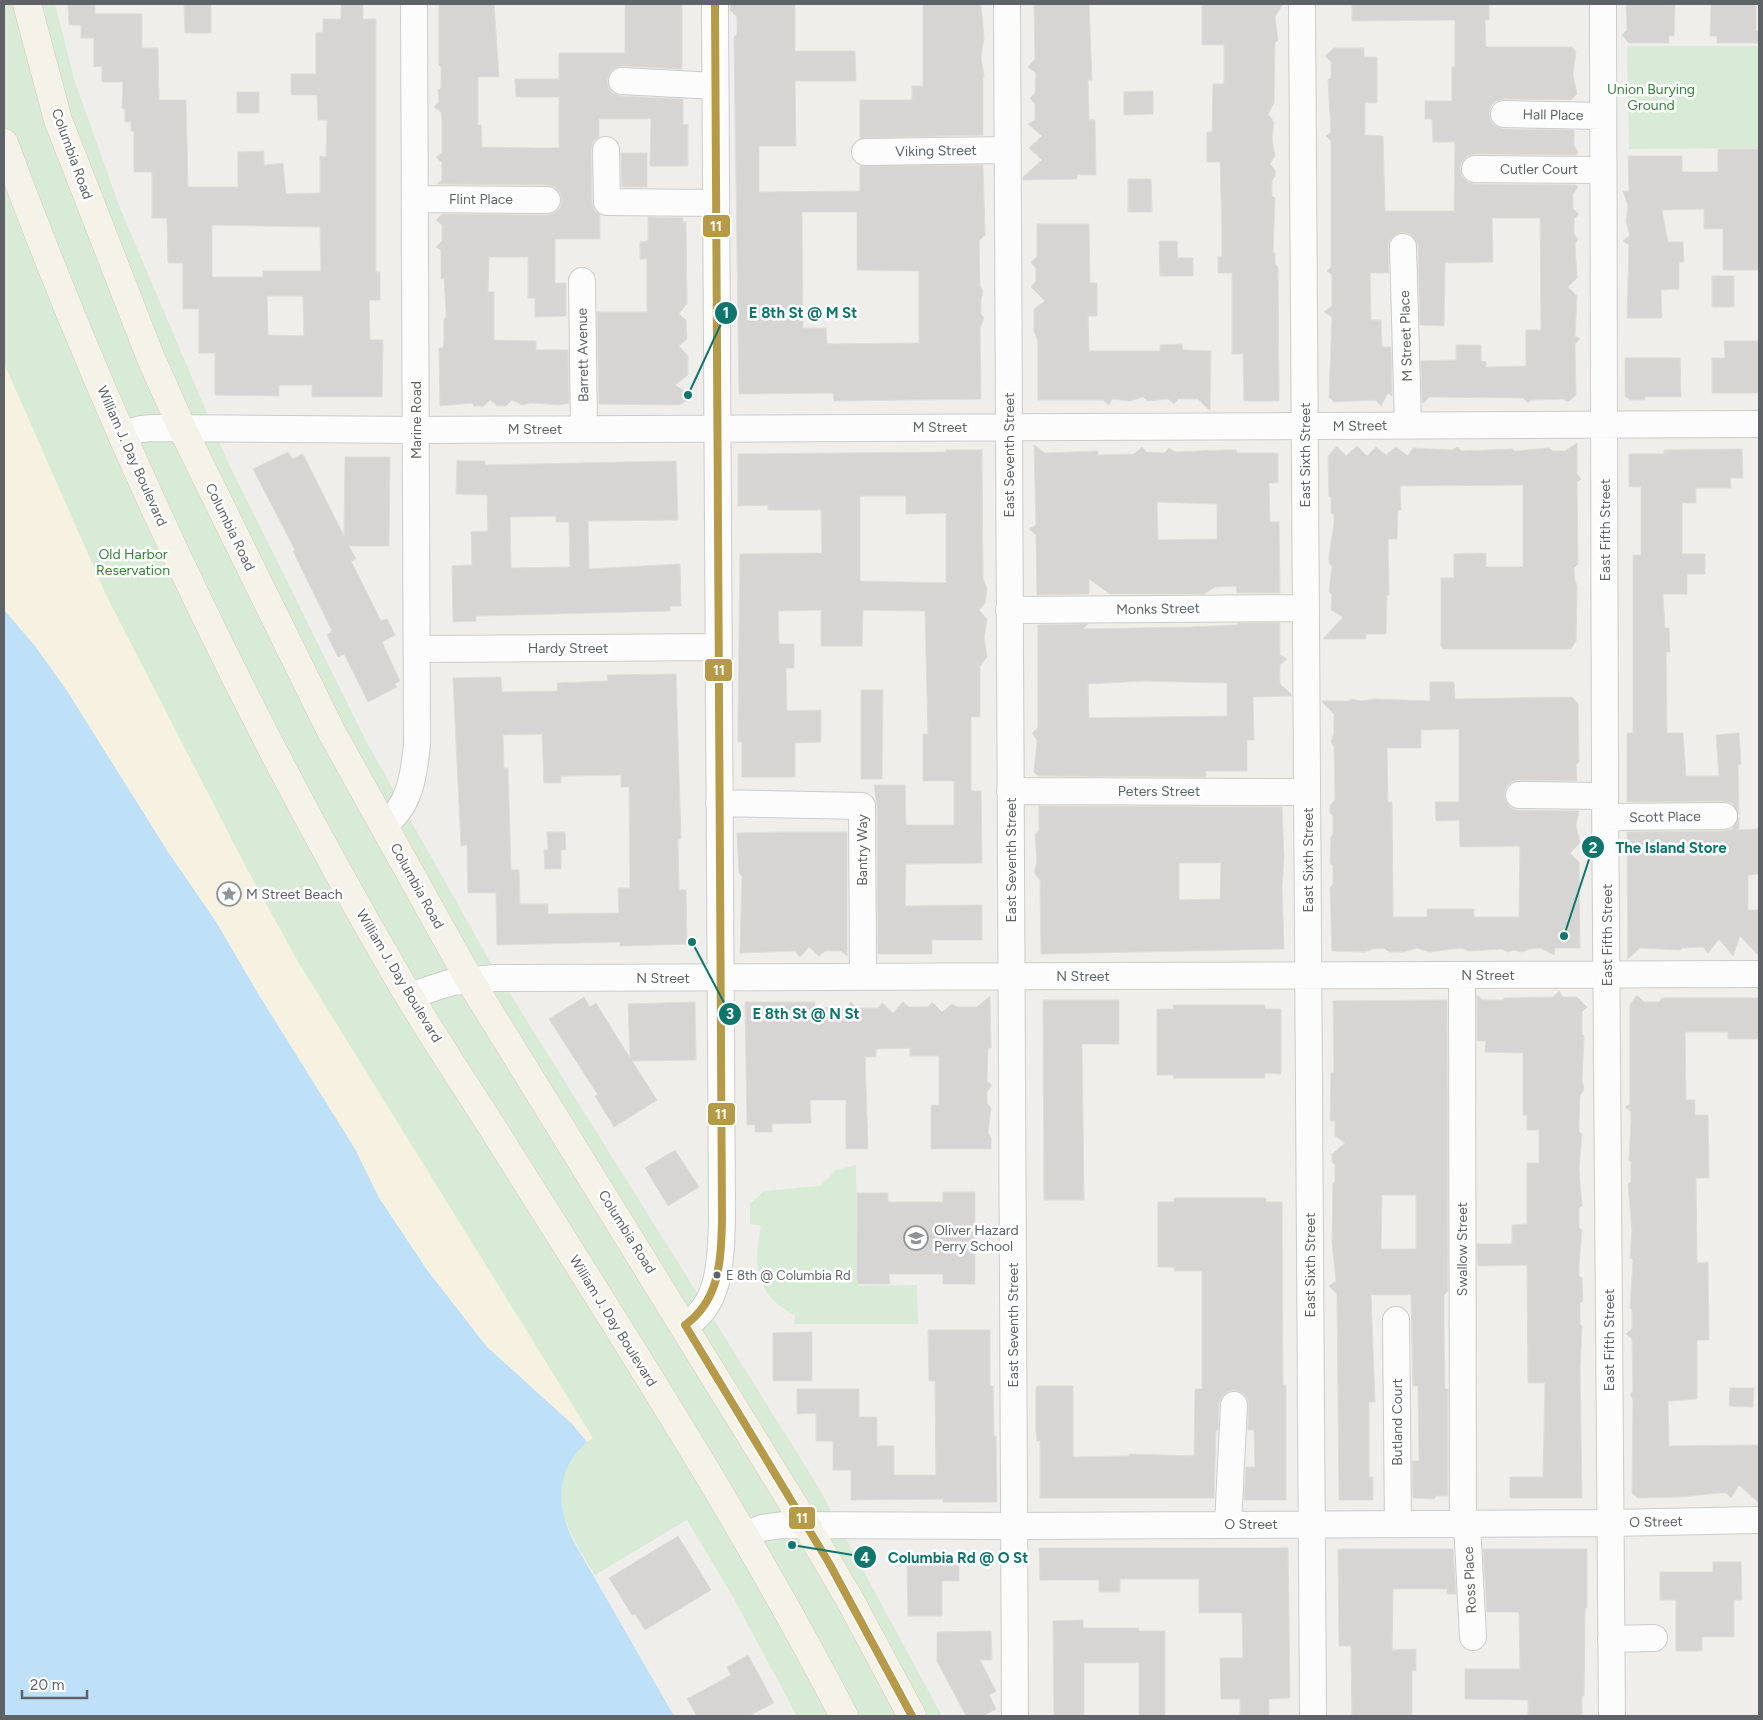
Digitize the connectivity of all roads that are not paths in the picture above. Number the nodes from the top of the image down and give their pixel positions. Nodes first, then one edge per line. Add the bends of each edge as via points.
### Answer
1 (27, 4) edge
2 (414, 4) edge
3 (715, 4) edge
4 (1007, 4) edge
5 (1302, 4) edge
6 (1603, 4) edge
7 (622, 81) dead end
8 (715, 86) junction
9 (1504, 114) dead end
10 (1603, 116) junction
11 (4, 143) edge
12 (606, 150) dead end
13 (1007, 150) junction
14 (865, 152) dead end
15 (1475, 169) dead end
16 (1602, 170) junction
17 (415, 199) junction
18 (548, 200) dead end
19 (716, 203) junction
20 (1403, 248) dead end
21 (582, 281) dead end
22 (1759, 424) edge
23 (1408, 425) junction
24 (1604, 425) junction
25 (1009, 427) junction
26 (1305, 427) junction
27 (182, 428) junction
28 (717, 428) junction
29 (584, 429) junction
30 (416, 430) junction
31 (121, 435) junction
32 (1306, 608) junction
33 (1009, 610) junction
34 (718, 647) junction
35 (417, 649) junction
36 (1010, 791) junction
37 (1307, 792) junction
38 (1519, 795) dead end
39 (719, 803) junction
40 (1605, 807) junction
41 (1724, 816) dead end
42 (383, 825) junction
43 (1759, 974) edge
44 (1462, 975) junction
45 (1607, 975) junction
46 (1011, 976) junction
47 (863, 977) junction
48 (1308, 977) junction
49 (720, 978) junction
50 (469, 979) junction
51 (409, 996) junction
52 (1396, 1320) dead end
53 (685, 1325) junction
54 (1234, 1405) dead end
55 (1759, 1520) edge
56 (1465, 1523) junction
57 (1610, 1523) junction
58 (806, 1524) junction
59 (1228, 1524) junction
60 (1311, 1524) junction
61 (1398, 1524) junction
62 (1014, 1526) junction
63 (745, 1536) junction
64 (1473, 1637) dead end
65 (1654, 1638) dead end
66 (1611, 1639) junction
67 (844, 1716) edge
68 (912, 1716) edge
69 (1015, 1716) edge
70 (1313, 1716) edge
71 (1612, 1716) edge

1 - 27 main road, Columbia Road via 69,151 137,325
2 - 17 street, Marine Road
3 - 8 street
4 - 13 street, East Seventh Street
5 - 26 street, East Sixth Street
6 - 10 street, East Fifth Street
7 - 8 street
8 - 19 street
9 - 10 street, Hall Place
10 - 16 street, East Fifth Street
11 - 31 main road, William J. Day Boulevard via 62,295
12 - 19 street via 607,202
13 - 14 street, Viking Street
13 - 25 street, East Seventh Street
15 - 16 street, Cutler Court
16 - 24 street, East Fifth Street
17 - 18 street, Flint Place
17 - 30 street, Marine Road
19 - 28 street
20 - 23 street, M Street Place
21 - 29 street, Barrett Avenue
22 - 24 street, M Street
23 - 24 street, M Street
23 - 26 street, M Street
24 - 40 street, East Fifth Street
25 - 26 street, M Street
25 - 28 street, M Street
25 - 33 street, East Seventh Street
26 - 32 street, East Sixth Street
27 - 30 street, M Street
27 - 31 street, M Street via 141,429
27 - 42 main road, Columbia Road via 331,730
28 - 29 street, M Street
28 - 34 street
29 - 30 street, M Street
30 - 35 street, Marine Road
31 - 51 main road, William J. Day Boulevard via 249,707 329,857
32 - 33 street, Monks Street
32 - 37 street, East Sixth Street
33 - 36 street, East Seventh Street
34 - 35 street, Hardy Street
34 - 39 street
35 - 42 street, Marine Road via 415,763 402,807
36 - 37 street, Peters Street
36 - 46 street, East Seventh Street
37 - 48 street, East Sixth Street
38 - 40 street, Scott Place
39 - 47 street, Bantry Way via 862,806
39 - 49 street
40 - 41 street, Scott Place
40 - 45 street, East Fifth Street
42 - 50 main road, Columbia Road
43 - 45 street, N Street
44 - 45 street, N Street
44 - 48 street, N Street
44 - 56 street, Swallow Street
45 - 57 street, East Fifth Street
46 - 47 street, N Street
46 - 48 street, N Street
46 - 62 street, East Seventh Street
47 - 49 street, N Street
48 - 60 street, East Sixth Street
49 - 50 street, N Street
49 - 53 street via 720,1256 708,1303 697,1319
50 - 51 street, N Street
50 - 53 main road, Columbia Road
51 - 63 main road, William J. Day Boulevard
52 - 61 street, Butland Court
53 - 58 main road, Columbia Road
54 - 59 street
55 - 57 street, O Street
56 - 57 street, O Street
56 - 61 street, O Street
56 - 64 street, Ross Place
57 - 66 street, East Fifth Street
58 - 62 street, O Street
58 - 63 street, O Street via 772,1526
58 - 68 main road, Columbia Road
59 - 60 street, O Street
59 - 62 street, O Street
60 - 61 street, O Street
60 - 70 street, East Sixth Street
62 - 69 street, East Seventh Street
63 - 67 main road, William J. Day Boulevard
65 - 66 street
66 - 71 street, East Fifth Street

